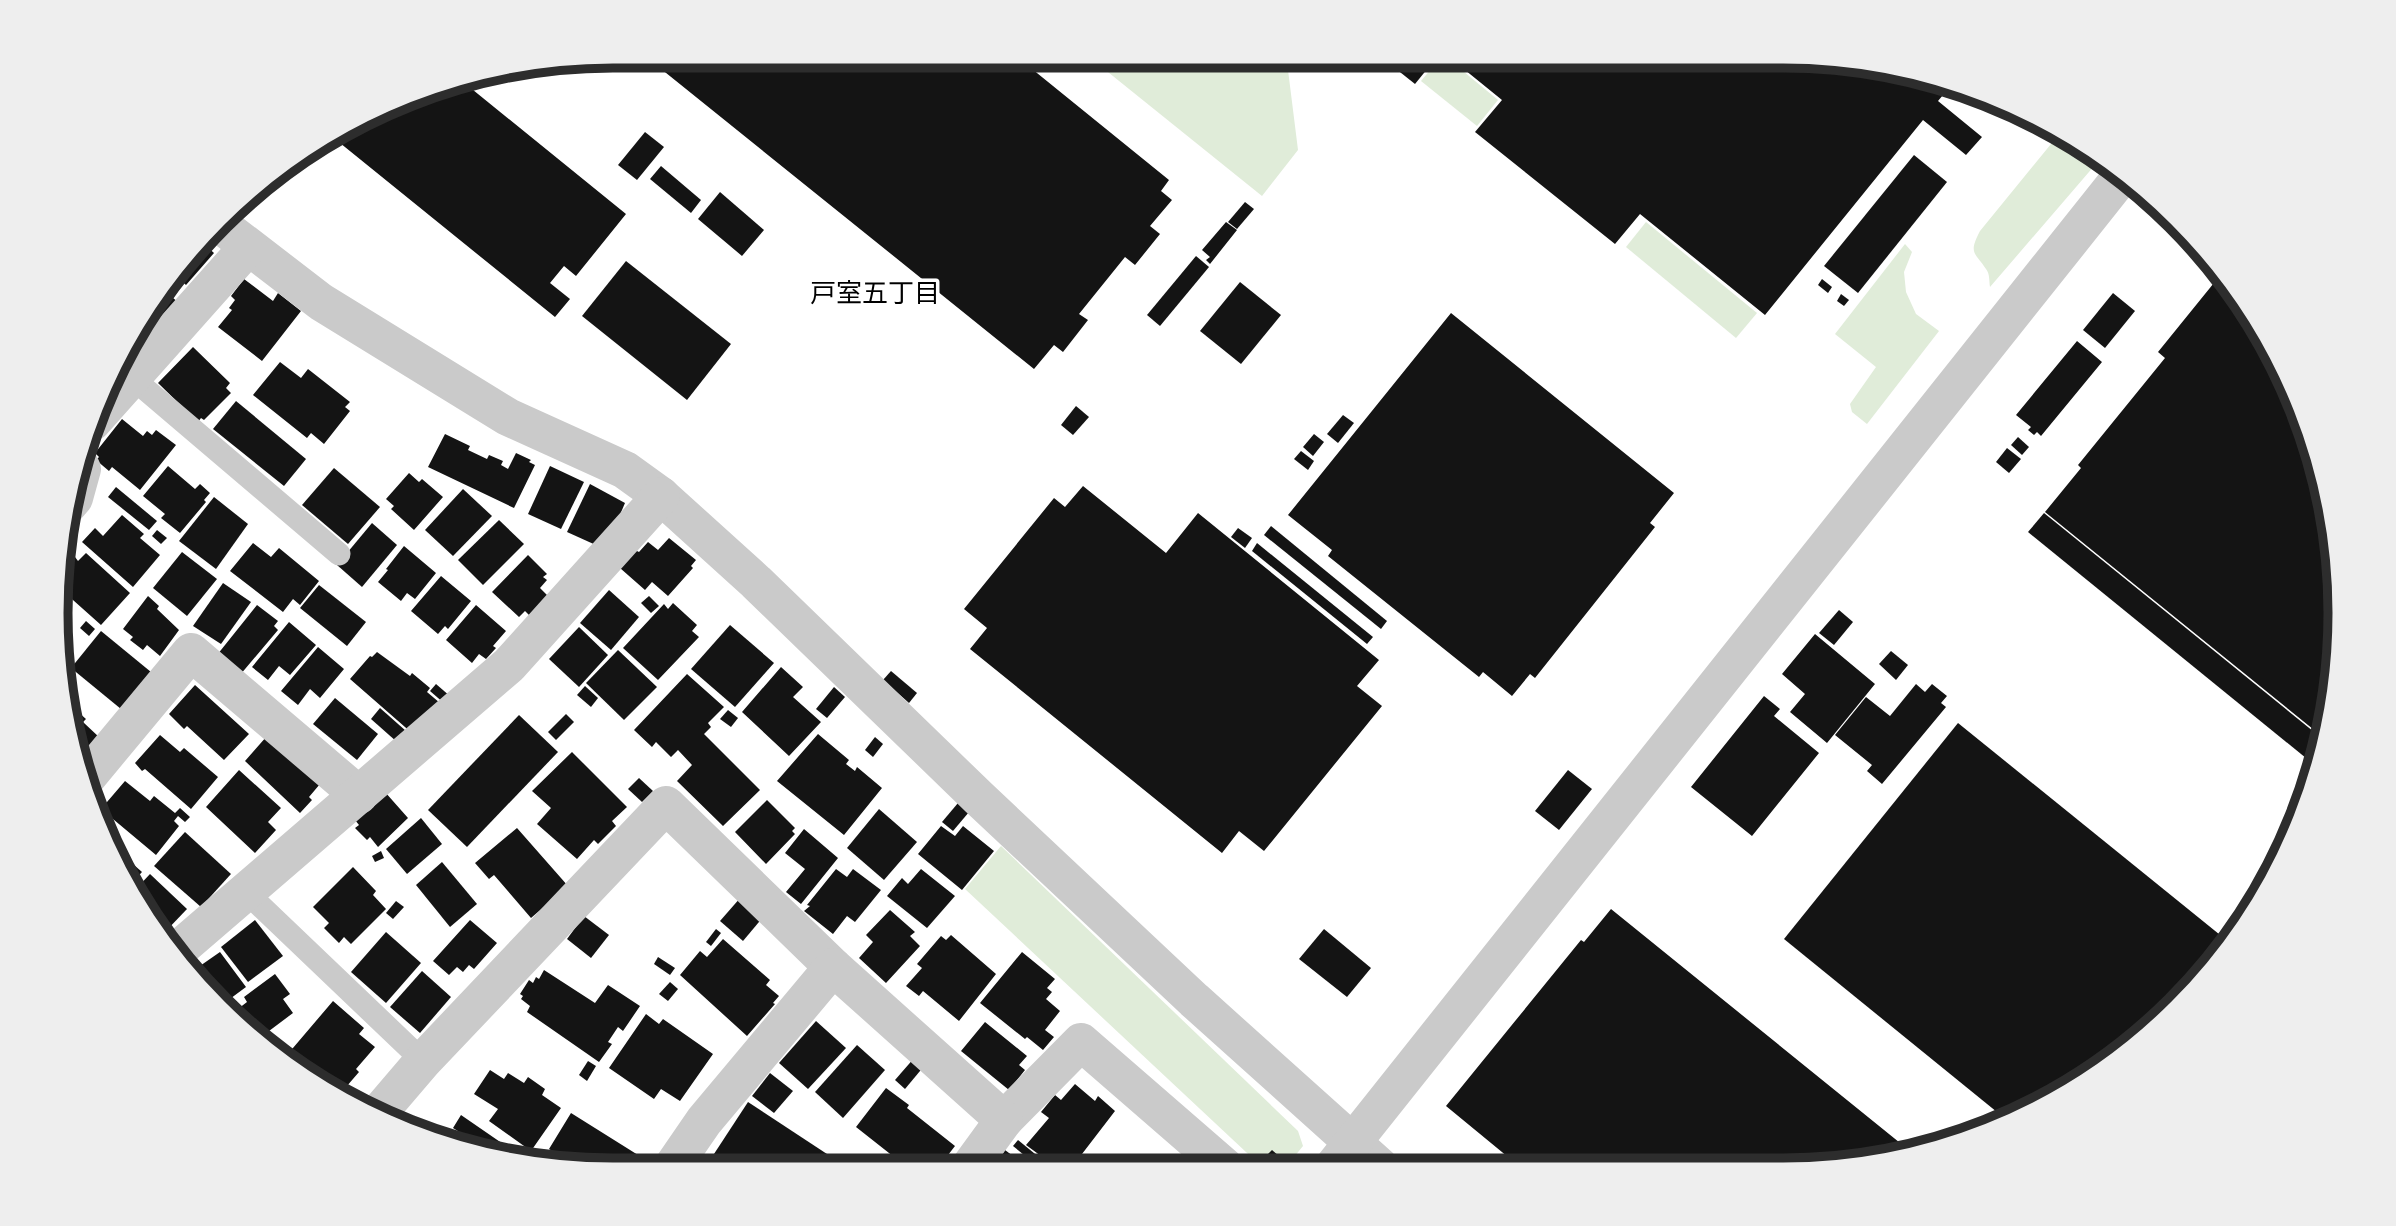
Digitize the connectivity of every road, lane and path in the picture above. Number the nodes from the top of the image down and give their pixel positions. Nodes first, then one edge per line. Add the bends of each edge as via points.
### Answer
1 (2116, 182) edge
2 (235, 237) edge
3 (131, 377) junction
4 (113, 398) edge
5 (661, 496) junction
6 (339, 554) dead end
7 (92, 771) edge
8 (359, 795) junction
9 (246, 892) junction
10 (182, 946) edge
11 (833, 967) junction
12 (423, 1060) junction
13 (384, 1107) edge
14 (1004, 1120) junction
15 (1343, 1154) edge
16 (678, 1158) edge
17 (976, 1158) edge
18 (1215, 1158) edge

1 - 15 street
2 - 3 street
2 - 5 street via 321,302 508,417 625,470
3 - 4 street
3 - 6 lane
5 - 8 street via 509,665
5 - 15 street via 1194,1000
7 - 8 street via 191,652
8 - 9 street
9 - 10 street
9 - 12 lane
11 - 12 street via 666,805
11 - 14 street
11 - 16 street
12 - 13 street
14 - 17 street
14 - 18 street via 1081,1042

